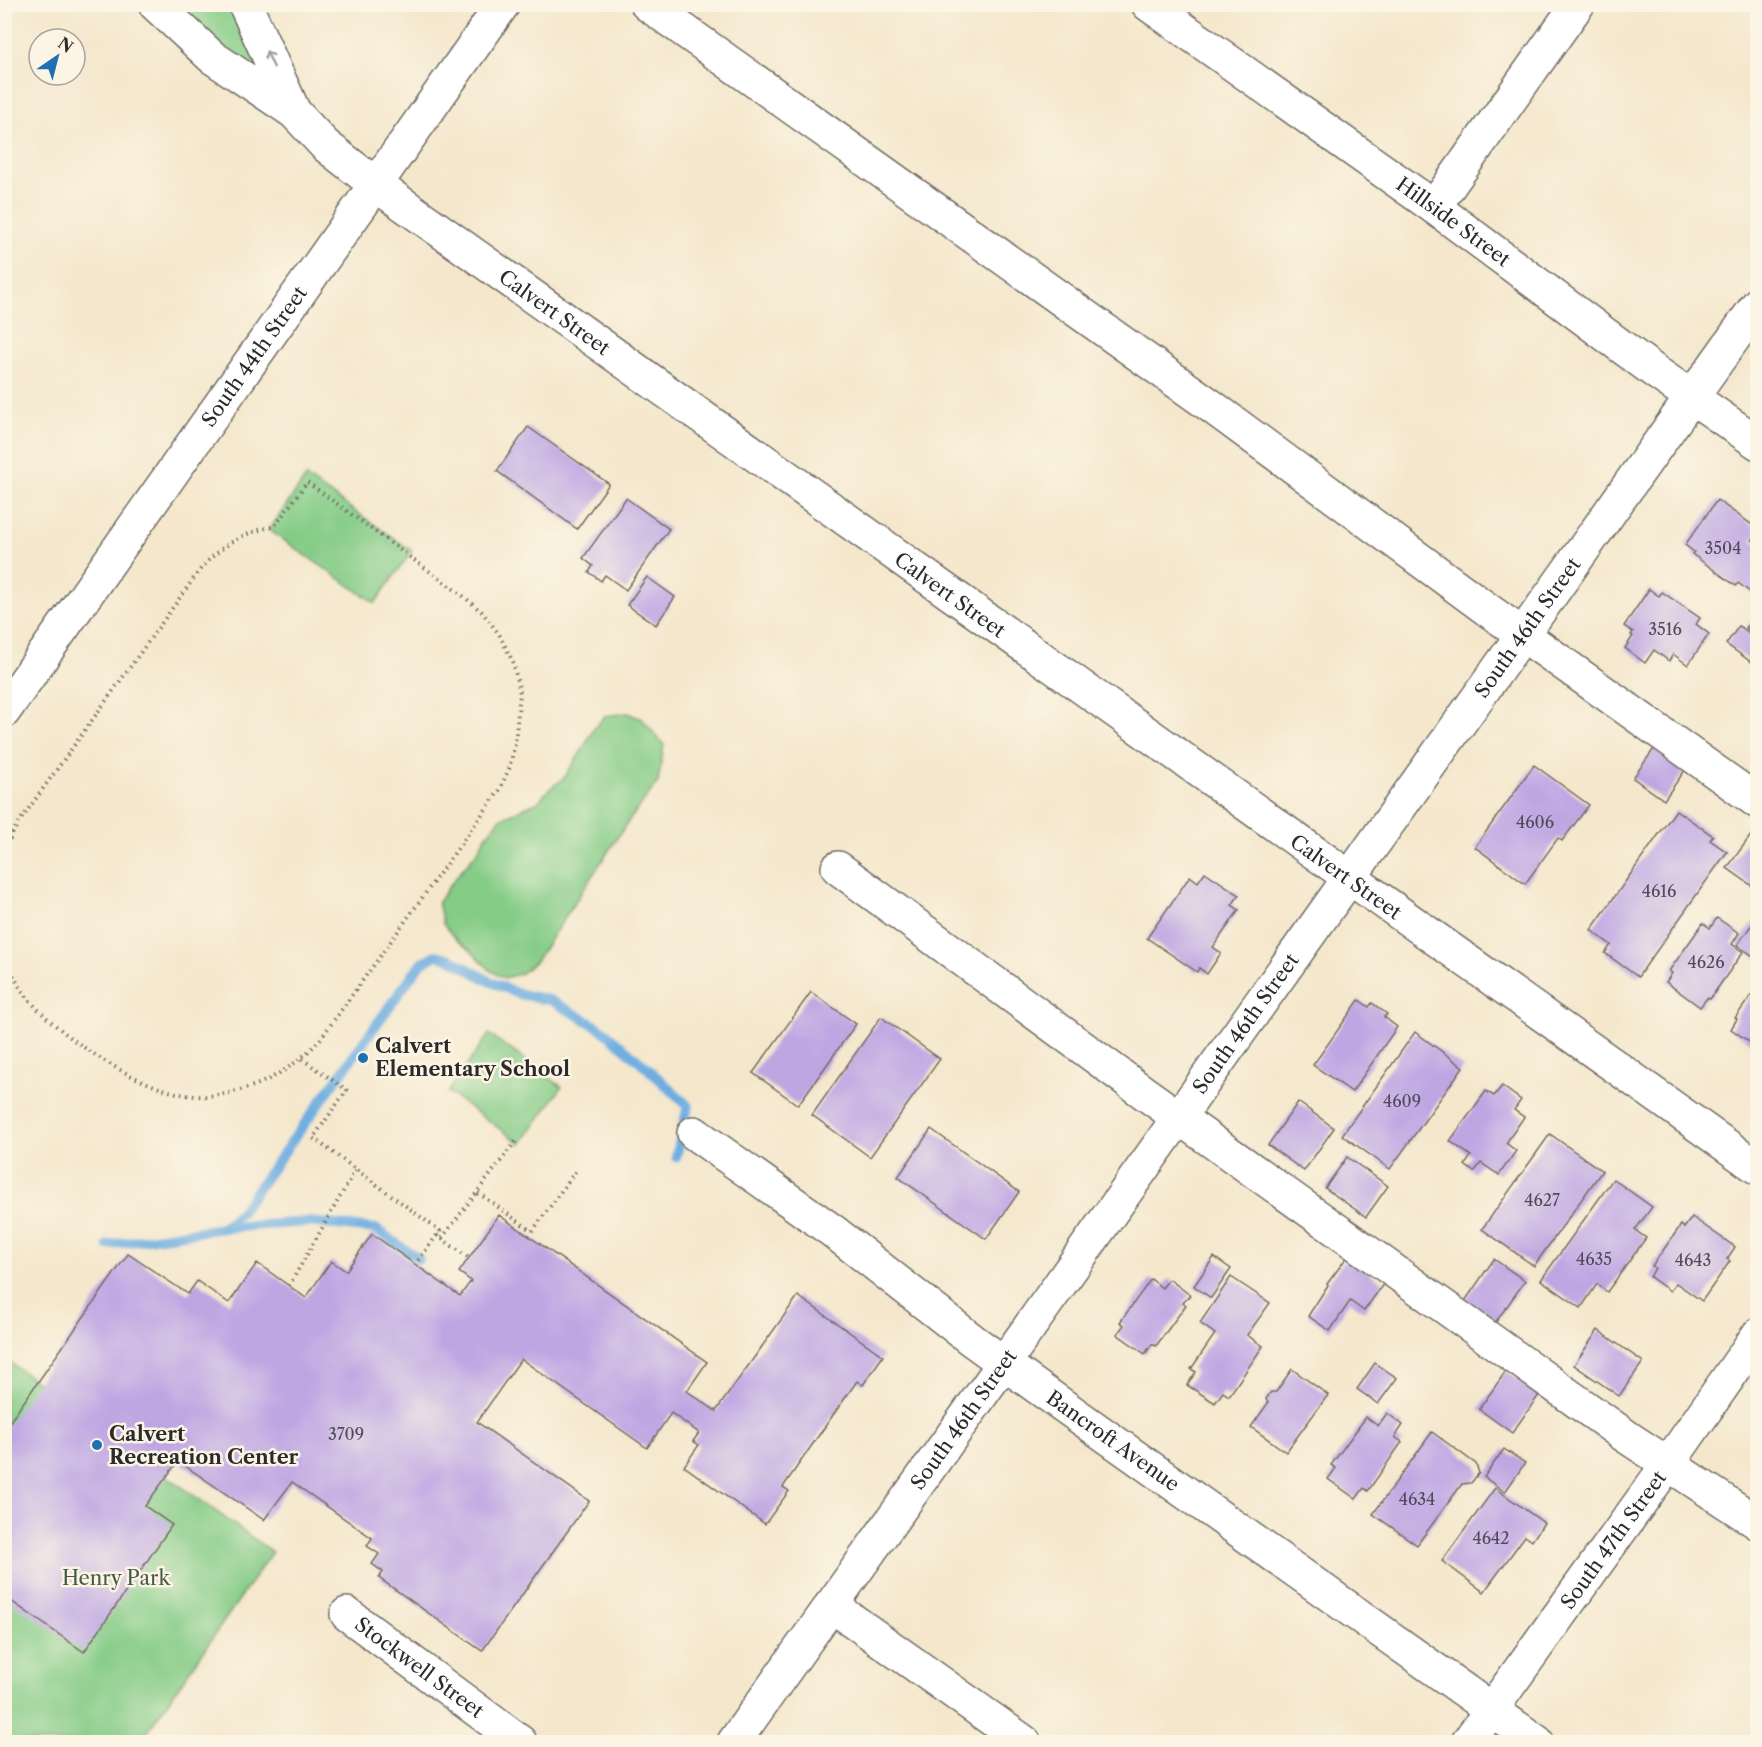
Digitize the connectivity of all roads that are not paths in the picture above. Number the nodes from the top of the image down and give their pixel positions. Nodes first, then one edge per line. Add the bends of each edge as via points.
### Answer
1 (155, 4) edge
2 (245, 4) edge
3 (503, 4) edge
4 (647, 4) edge
5 (1148, 4) edge
6 (1578, 4) edge
7 (294, 112) junction
8 (376, 185) junction
9 (1434, 207) junction
10 (1758, 304) edge
11 (1691, 397) junction
12 (1758, 443) edge
13 (1523, 634) junction
14 (4, 711) edge
15 (1758, 802) edge
16 (838, 868) dead end
17 (1348, 880) junction
18 (1178, 1117) junction
19 (694, 1133) dead end
20 (1758, 1168) edge
21 (1758, 1335) edge
22 (1004, 1362) junction
23 (1668, 1464) junction
24 (1758, 1523) edge
25 (831, 1605) junction
26 (347, 1614) dead end
27 (1491, 1710) junction
28 (520, 1743) edge
29 (734, 1743) edge
30 (1024, 1743) edge
31 (1468, 1743) edge
32 (1537, 1743) edge

1 - 7 street, Calvert Street via 212,57
7 -> 2 street
3 - 8 street, South 44th Street
4 - 13 street
5 - 9 street, Hillside Street
6 - 9 street
7 - 8 street, Calvert Street via 325,145
8 - 14 street, South 44th Street
8 - 17 street, Calvert Street
9 - 11 street, Hillside Street
10 - 11 street, South 46th Street
11 - 12 street, Hillside Street
11 - 13 street, South 46th Street
13 - 15 street
13 - 17 street, South 46th Street
16 - 18 street
17 - 18 street, South 46th Street
17 - 20 street, Calvert Street
18 - 22 street, South 46th Street
18 - 23 street
19 - 22 street, Bancroft Avenue via 834,1232
21 - 23 street, South 47th Street
22 - 25 street, South 46th Street
22 - 27 street, Bancroft Avenue
23 - 24 street
23 - 27 street, South 47th Street
25 - 29 street, South 46th Street
25 - 30 street
26 - 28 street, Stockwell Street
27 - 31 street, South 47th Street
27 - 32 street, Bancroft Avenue

